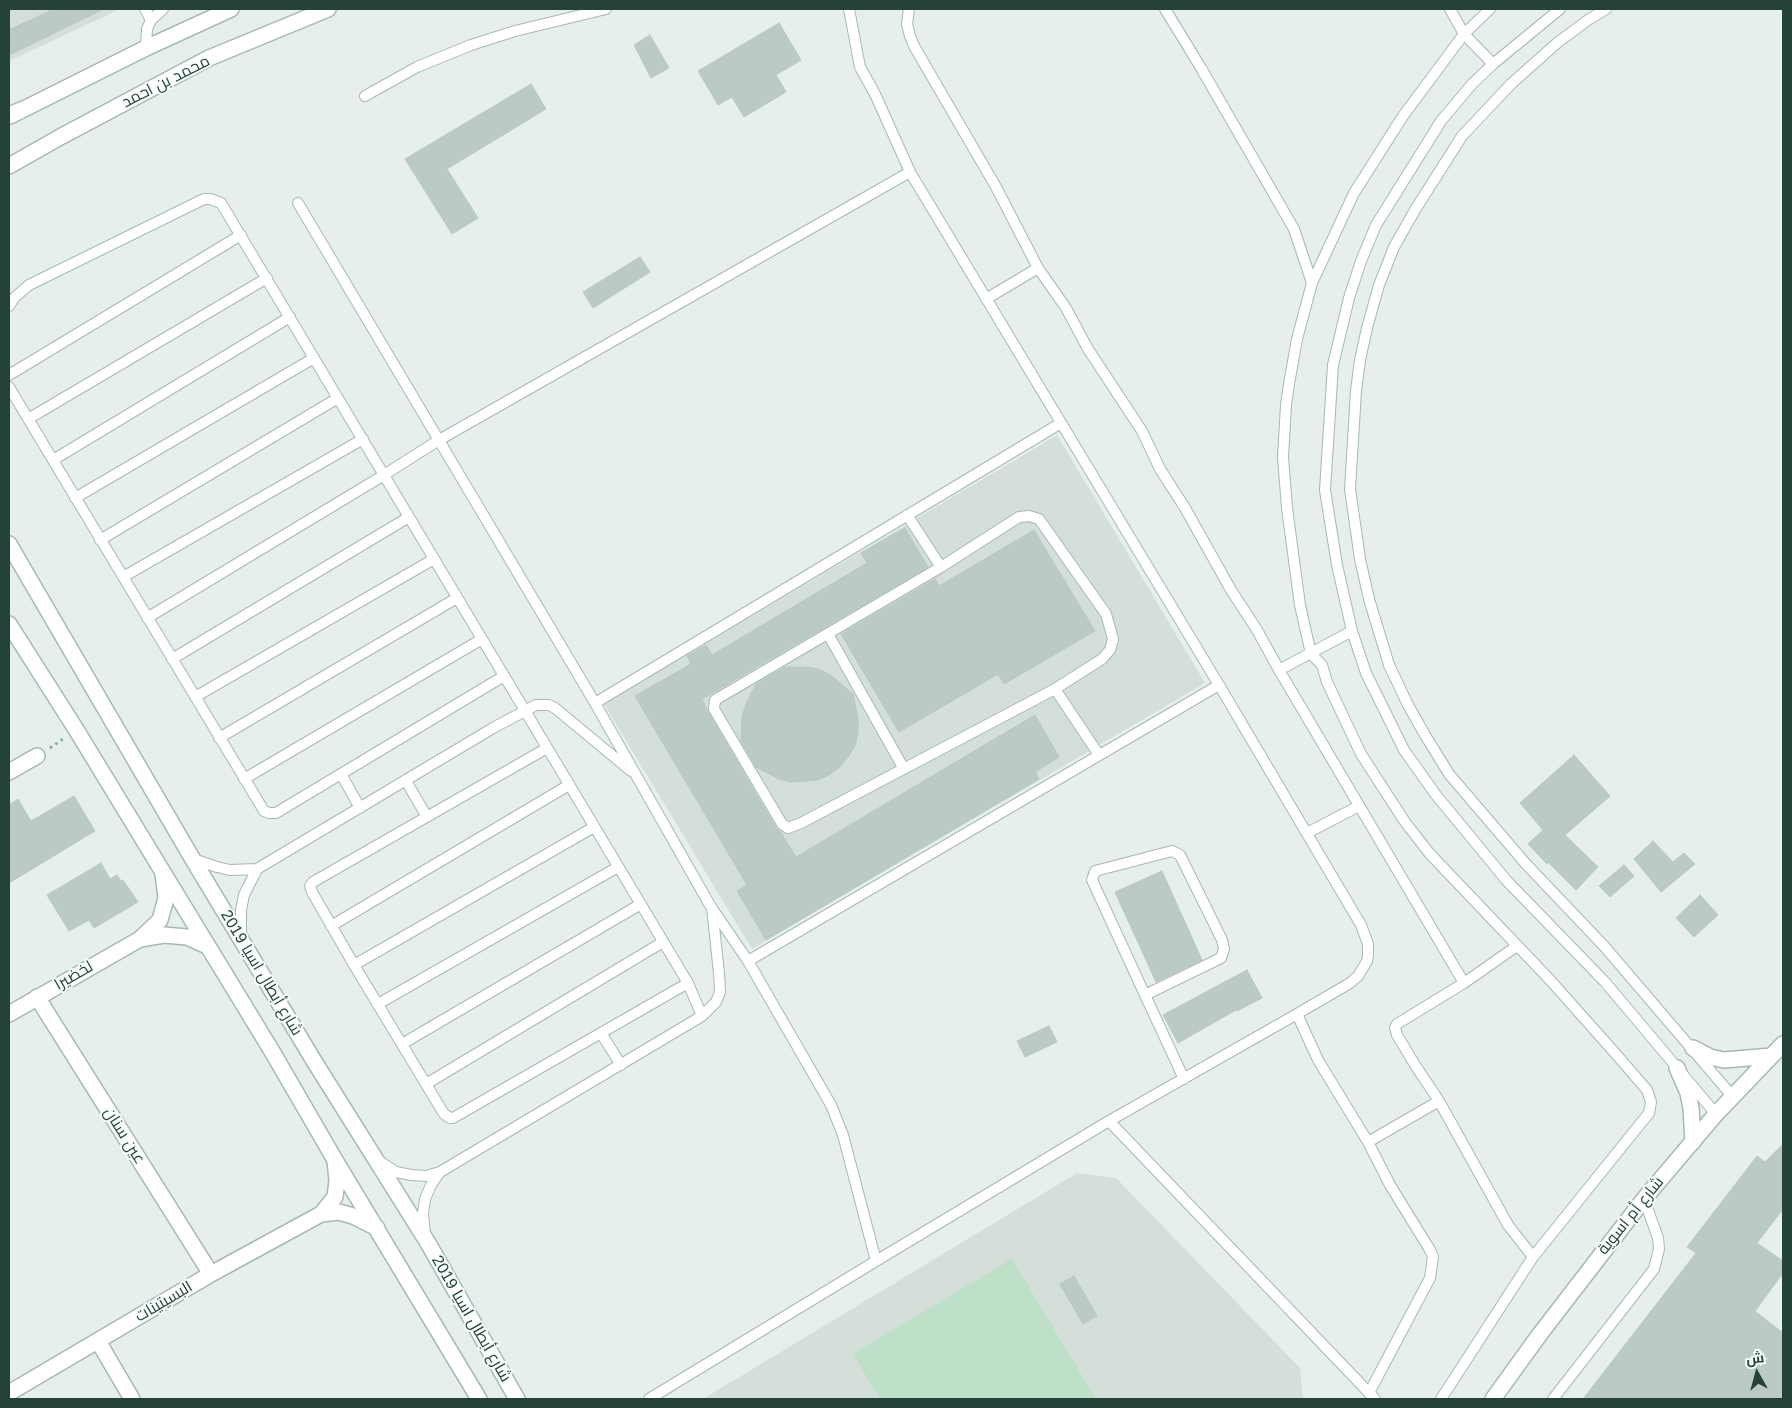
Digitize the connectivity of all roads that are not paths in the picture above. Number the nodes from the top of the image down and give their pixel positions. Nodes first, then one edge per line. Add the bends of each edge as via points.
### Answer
1 (145, 9) edge
2 (163, 9) edge
3 (231, 9) edge
4 (328, 9) edge
5 (606, 9) edge
6 (849, 9) edge
7 (909, 9) edge
8 (1165, 9) edge
9 (1450, 9) edge
10 (1490, 9) edge
11 (1560, 9) edge
12 (1606, 9) edge
13 (151, 20) junction
14 (1464, 34) junction
15 (146, 48) junction
16 (1493, 64) junction
17 (365, 96) dead end
18 (13, 114) edge
19 (9, 166) edge
20 (910, 172) junction
21 (298, 203) dead end
22 (241, 235) junction
23 (1038, 268) junction
24 (267, 278) junction
25 (1312, 283) junction
26 (986, 299) junction
27 (9, 306) edge
28 (290, 317) junction
29 (314, 358) junction
30 (9, 375) edge
31 (9, 387) edge
32 (338, 398) junction
33 (28, 419) junction
34 (1061, 422) junction
35 (363, 439) junction
36 (440, 440) junction
37 (53, 460) junction
38 (384, 475) junction
39 (75, 498) junction
40 (907, 515) junction
41 (409, 517) junction
42 (100, 540) junction
43 (9, 544) edge
44 (434, 558) junction
45 (941, 567) junction
46 (123, 577) junction
47 (457, 598) junction
48 (148, 618) junction
49 (9, 624) edge
50 (1352, 631) junction
51 (828, 634) junction
52 (482, 639) junction
53 (1312, 654) junction
54 (172, 659) junction
55 (1279, 670) junction
56 (504, 676) junction
57 (1219, 685) junction
58 (1055, 688) junction
59 (194, 697) junction
60 (595, 703) junction
61 (525, 711) junction
62 (219, 738) junction
63 (547, 748) junction
64 (1099, 755) junction
65 (38, 756) road end
66 (904, 769) junction
67 (9, 772) edge
68 (341, 774) junction
69 (637, 776) junction
70 (244, 779) junction
71 (406, 781) junction
72 (569, 785) junction
73 (1359, 806) junction
74 (360, 808) junction
75 (427, 817) junction
76 (594, 827) junction
77 (1306, 833) junction
78 (192, 858) junction
79 (618, 867) junction
80 (257, 869) junction
81 (163, 874) junction
82 (641, 904) junction
83 (712, 907) junction
84 (331, 926) junction
85 (140, 939) junction
86 (242, 939) junction
87 (663, 942) junction
88 (207, 946) junction
89 (1517, 946) junction
90 (748, 962) junction
91 (354, 965) junction
92 (688, 983) junction
93 (1464, 983) junction
94 (1145, 995) junction
95 (38, 997) junction
96 (378, 1004) junction
97 (9, 1014) edge
98 (1297, 1014) junction
99 (702, 1016) junction
100 (601, 1033) junction
101 (402, 1044) junction
102 (1783, 1044) edge
103 (1693, 1048) junction
104 (1772, 1056) junction
105 (621, 1066) junction
106 (1677, 1068) junction
107 (1184, 1079) junction
108 (426, 1084) junction
109 (1733, 1097) junction
110 (1440, 1100) junction
111 (1716, 1114) junction
112 (1109, 1121) junction
113 (1368, 1142) junction
114 (1692, 1142) junction
115 (372, 1155) junction
116 (335, 1160) junction
117 (440, 1172) junction
118 (1644, 1199) junction
119 (321, 1214) junction
120 (377, 1228) junction
121 (428, 1243) junction
122 (1533, 1257) junction
123 (876, 1261) junction
124 (210, 1274) junction
125 (98, 1341) junction
126 (9, 1393) edge
127 (1372, 1396) edge
128 (132, 1399) edge
129 (479, 1399) edge
130 (517, 1399) edge
131 (649, 1399) edge
132 (1441, 1399) edge
133 (1493, 1399) edge
134 (1553, 1399) edge

1 - 13 lane
2 - 13 lane
3 - 15 street
4 - 19 street, محمد بن احمد via 210,58
5 - 17 lane via 471,45 417,67
6 - 20 lane via 860,67
7 - 23 lane via 907,24 914,46 996,187
8 - 25 lane via 1294,229
9 - 14 lane
10 - 14 lane
11 - 16 lane
12 - 103 lane via 1557,43 1511,84 1462,136 1394,247 1379,285 1360,360 1350,489 1360,559 1389,665 1425,735 1450,774 1526,864 1604,946
13 - 15 lane via 146,29
14 - 16 lane
14 - 25 lane via 1403,116 1354,193
15 - 18 street
16 - 50 lane via 1441,121 1376,225 1361,261 1340,330 1332,365 1325,474 1337,565
20 - 26 lane
20 - 36 lane
21 - 36 lane
22 - 24 lane
22 - 27 lane via 221,203 204,199 29,285
22 - 30 lane
23 - 26 lane
23 - 55 lane via 1142,431 1160,469
24 - 28 lane
24 - 33 lane
25 - 53 lane via 1289,384 1283,457 1300,605
26 - 34 lane
28 - 29 lane
28 - 37 lane
29 - 32 lane
29 - 39 lane
31 - 33 lane
32 - 35 lane
32 - 42 lane
33 - 37 lane
34 - 40 lane
34 - 57 lane
35 - 38 lane
35 - 46 lane
36 - 38 lane
36 - 60 lane
37 - 39 lane
38 - 41 lane
38 - 48 lane
39 - 42 lane
40 - 45 lane
40 - 60 lane
41 - 44 lane
41 - 54 lane
42 - 46 lane
43 - 78 street, شارع أبطال اسيا 2019
44 - 47 lane
44 - 59 lane
45 - 51 lane
45 - 58 lane via 1019,517 1040,519 1106,614 1113,639 1110,650 1102,659
46 - 48 lane
47 - 52 lane
47 - 62 lane
48 - 54 lane
49 - 81 street, شارع أبطال اسيا 2019
50 - 53 lane
50 - 106 lane via 1366,673 1391,726 1436,795 1507,881 1605,982
51 - 66 lane
51 - 66 lane via 715,700 716,714 782,824 788,828
52 - 56 lane
52 - 70 lane
53 - 55 lane
53 - 89 lane via 1322,665 1361,754 1405,822 1430,854
54 - 59 lane
55 - 73 lane
56 - 61 lane
56 - 68 lane
57 - 64 lane
57 - 77 lane
58 - 64 lane
58 - 66 lane
59 - 62 lane
60 - 69 lane
61 - 63 lane
61 - 69 lane via 536,705 555,708
61 - 71 lane
62 - 70 lane
63 - 72 lane
63 - 75 lane
64 - 90 lane
65 - 67 street
68 - 70 lane via 272,813 260,807
68 - 74 lane
69 - 83 lane
71 - 74 lane
71 - 75 lane
72 - 76 lane
72 - 84 lane
73 - 77 lane
73 - 93 lane
74 - 80 lane
75 - 84 lane via 312,882 312,892
76 - 79 lane
76 - 91 lane
77 - 98 lane via 1361,925 1368,955 1358,976 1350,983
78 - 80 lane via 230,870
78 - 86 street, شارع أبطال اسيا 2019
79 - 82 lane
79 - 96 lane
80 - 86 lane via 244,896 240,924
81 - 85 street, لخضيرا via 166,898 160,920
81 - 88 street, شارع أبطال اسيا 2019
82 - 87 lane
82 - 101 lane
83 - 90 lane
83 - 99 lane via 720,992 716,1002
84 - 91 lane
85 - 88 street, لخضيرا via 164,934 187,936
85 - 95 street, لخضيرا
86 - 115 street, شارع أبطال اسيا 2019
87 - 92 lane
87 - 108 lane
88 - 116 street, شارع أبطال اسيا 2019
89 - 93 lane
89 - 122 lane via 1647,1090 1651,1102 1649,1114
90 - 123 lane via 836,1115
91 - 96 lane
92 - 99 lane
92 - 100 lane
93 - 110 lane via 1395,1028 1415,1066
94 - 94 lane via 1092,880 1095,871 1172,851 1180,856 1224,948 1221,958
94 - 107 lane
95 - 97 street, لخضيرا
95 - 124 street, عين سنان
96 - 101 lane
98 - 107 lane
98 - 113 lane via 1318,1060
99 - 105 lane
100 - 105 lane
100 - 108 lane via 453,1118 446,1117
101 - 108 lane
102 - 104 street, شارع أم اسوية
103 - 104 street via 1724,1060
103 - 109 lane
104 - 109 street, شارع أم اسوية
105 - 117 lane
106 - 111 lane
106 - 114 street via 1688,1093
107 - 112 lane
109 - 111 street, شارع أم اسوية
110 - 113 lane
110 - 122 lane via 1508,1225
111 - 114 street, شارع أم اسوية
112 - 123 lane
112 - 127 lane
113 - 127 lane via 1433,1257 1430,1278
114 - 118 street, شارع أم اسوية
115 - 117 lane via 396,1172 426,1176
115 - 121 street, شارع أبطال اسيا 2019
116 - 119 street, البسيتينات via 335,1197
116 - 120 street, شارع أبطال اسيا 2019
117 - 121 lane via 428,1192 423,1214
118 - 133 street, شارع أم اسوية
118 - 134 lane via 1658,1238 1654,1269
119 - 120 street, البسيتينات via 339,1212
119 - 124 street, البسيتينات
120 - 129 street, شارع أبطال اسيا 2019
121 - 130 street, شارع أبطال اسيا 2019
122 - 132 lane
123 - 131 lane
124 - 125 street, البسيتينات
125 - 126 street, البسيتينات
125 - 128 street

